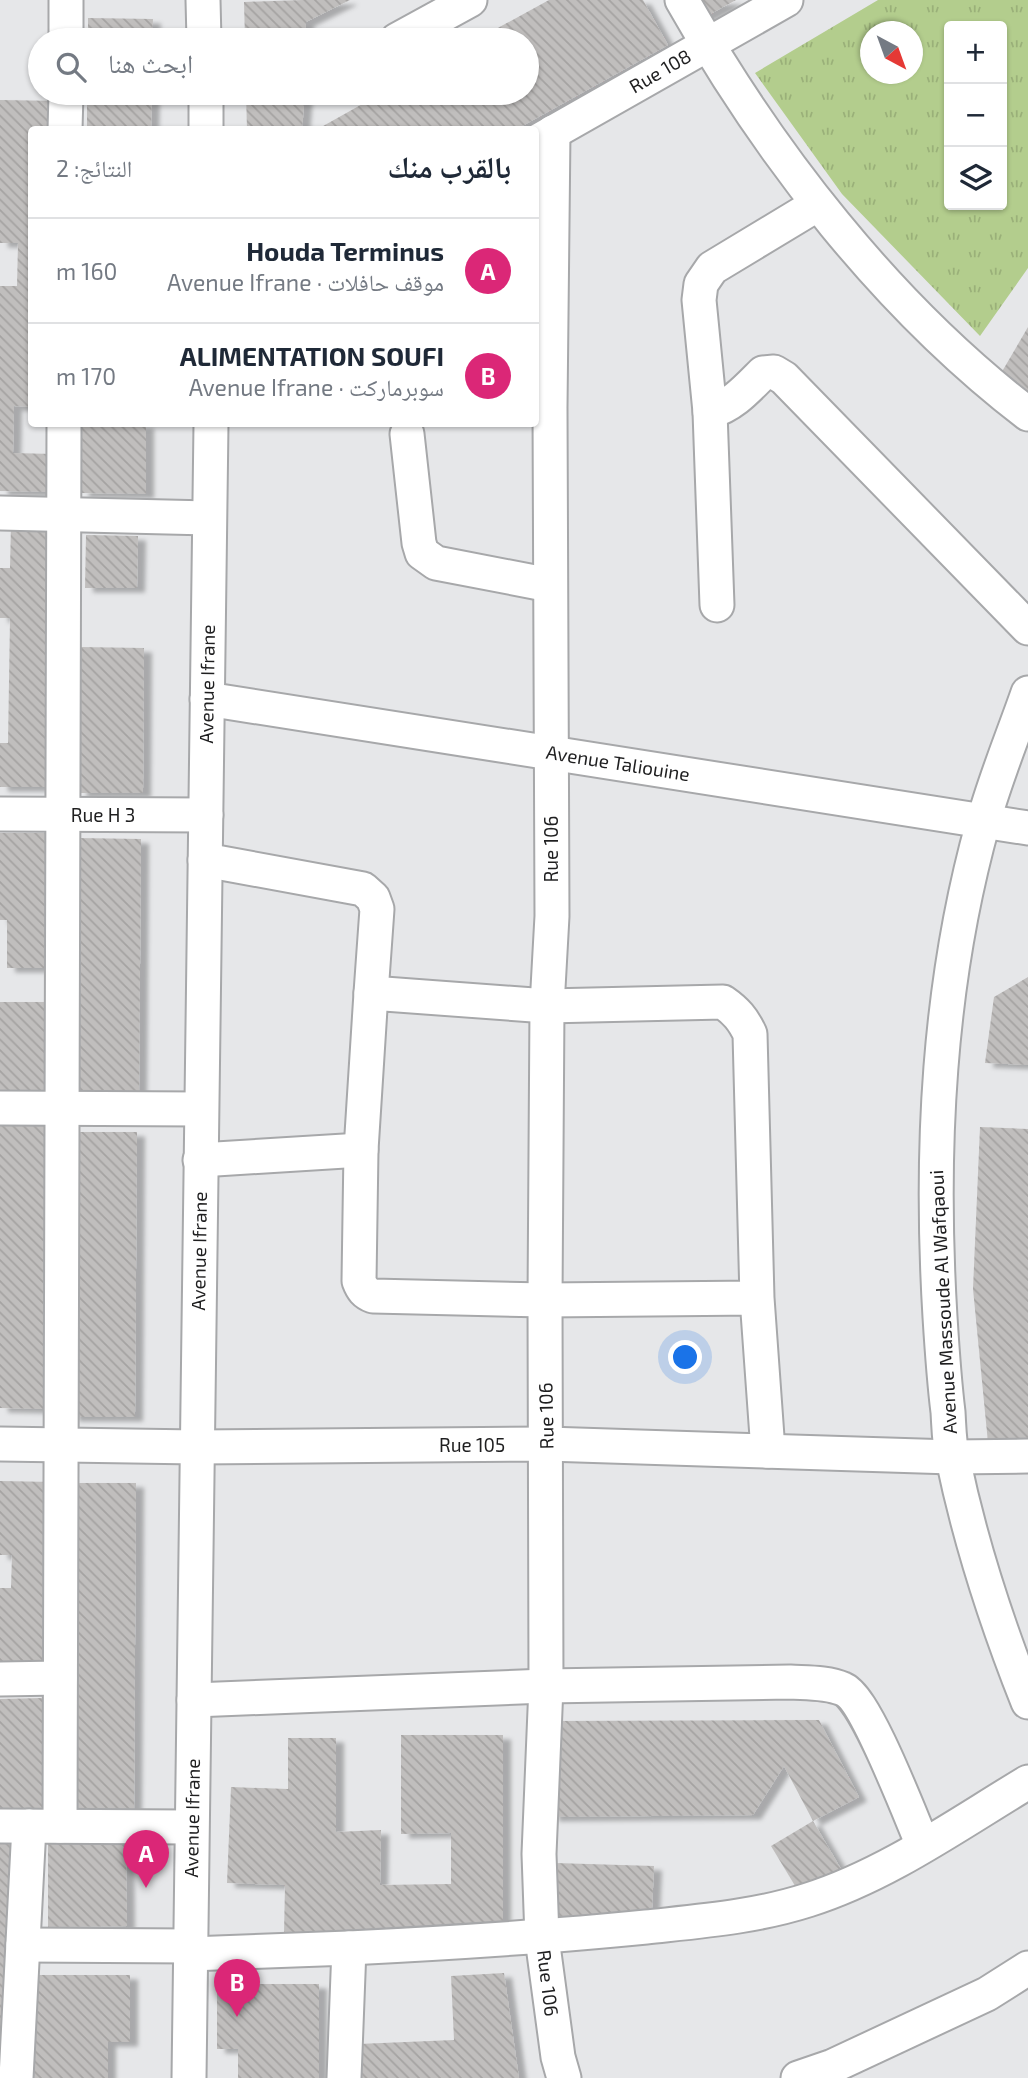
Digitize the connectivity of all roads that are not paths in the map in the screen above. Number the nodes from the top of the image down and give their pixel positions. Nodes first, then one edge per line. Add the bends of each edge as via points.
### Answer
1 (66, 0) edge
2 (203, 0) edge
3 (470, 0) edge
4 (682, 0) edge
5 (786, 0) edge
6 (66, 28) edge
7 (204, 28) edge
8 (419, 28) edge
9 (707, 44) junction
10 (66, 105) edge
11 (206, 105) edge
12 (65, 126) edge
13 (206, 126) edge
14 (544, 137) edge
15 (818, 204) junction
16 (710, 412) junction
17 (1028, 414) edge
18 (64, 427) edge
19 (211, 427) edge
20 (407, 434) dead end
21 (0, 513) edge
22 (63, 514) junction
23 (209, 518) junction
24 (550, 585) junction
25 (717, 605) dead end
26 (1028, 628) edge
27 (1028, 693) edge
28 (207, 699) junction
29 (550, 753) junction
30 (0, 814) edge
31 (62, 814) junction
32 (206, 815) junction
33 (983, 822) junction
34 (1028, 828) edge
35 (205, 860) junction
36 (371, 993) junction
37 (547, 1006) junction
38 (0, 1108) edge
39 (61, 1108) junction
40 (201, 1109) junction
41 (361, 1150) junction
42 (200, 1160) junction
43 (757, 1298) junction
44 (545, 1300) junction
45 (0, 1444) edge
46 (60, 1444) junction
47 (547, 1444) junction
48 (197, 1447) junction
49 (768, 1451) junction
50 (1028, 1456) edge
51 (952, 1457) junction
52 (60, 1678) junction
53 (0, 1679) edge
54 (547, 1686) junction
55 (194, 1700) junction
56 (1028, 1702) edge
57 (1028, 1782) edge
58 (30, 1826) edge
59 (191, 1828) junction
60 (923, 1845) junction
61 (542, 1938) junction
62 (23, 1945) junction
63 (349, 1948) junction
64 (190, 1950) junction
65 (1028, 1968) edge
66 (16, 2078) edge
67 (189, 2078) edge
68 (344, 2078) edge
69 (564, 2078) edge
70 (798, 2078) edge

1 - 6 street
2 - 7 street
3 - 8 street
4 - 9 street
5 - 9 street, Rue 108
9 - 14 street, Rue 108
9 - 15 street via 776,151
10 - 12 street
11 - 13 street
14 - 24 street, Rue 106
15 - 16 street via 712,268 701,284
15 - 17 street via 930,329
16 - 25 street
16 - 26 street via 737,400 763,373 775,372 784,378
18 - 22 street
19 - 23 street, Avenue Ifrane
20 - 24 street via 422,553 436,563
21 - 22 street
22 - 23 street
22 - 31 street
23 - 28 street, Avenue Ifrane
24 - 29 street, Rue 106
27 - 33 street, Avenue Massoude Al Wafqaoui
28 - 29 street, Avenue Taliouine
28 - 32 street, Avenue Ifrane
29 - 33 street, Avenue Taliouine
29 - 37 street, Rue 106 via 552,916
30 - 31 street, Rue H 3
31 - 32 street, Rue H 3
31 - 39 street
32 - 35 street, Avenue Ifrane
33 - 34 street, Avenue Taliouine
33 - 51 street, Avenue Massoude Al Wafqaoui via 953,957 938,1094 937,1265
35 - 36 street via 363,889 377,909
35 - 40 street, Avenue Ifrane
36 - 37 street
36 - 41 street
37 - 43 street via 723,1002 745,1022 750,1034
37 - 44 street, Rue 106
38 - 39 street
39 - 40 street
39 - 46 street
40 - 42 street, Avenue Ifrane
41 - 42 street
41 - 44 street via 362,1289 373,1296
42 - 48 street, Avenue Ifrane
43 - 44 street
43 - 49 street
44 - 47 street, Rue 106
45 - 46 street, Rue 105
46 - 48 street, Rue 105
46 - 52 street
47 - 48 street, Rue 105
47 - 49 street, Rue 105
47 - 54 street, Rue 106
48 - 55 street, Avenue Ifrane
49 - 51 street, Rue 105
50 - 51 street, Rue 105
51 - 56 street, Avenue Massoude Al Wafqaoui via 992,1601
52 - 53 street
52 - 58 street
54 - 55 street
54 - 60 street via 790,1682 846,1689 864,1712
54 - 61 street, Rue 106 via 539,1854
55 - 59 street, Avenue Ifrane
57 - 60 street
58 - 59 street
58 - 62 street
59 - 64 street, Avenue Ifrane
60 - 61 street via 856,1881 808,1900 744,1916
61 - 63 street
61 - 69 street, Rue 106
62 - 64 street
62 - 66 street
63 - 64 street
63 - 68 street
64 - 67 street, Avenue Ifrane
65 - 70 street via 987,1994

